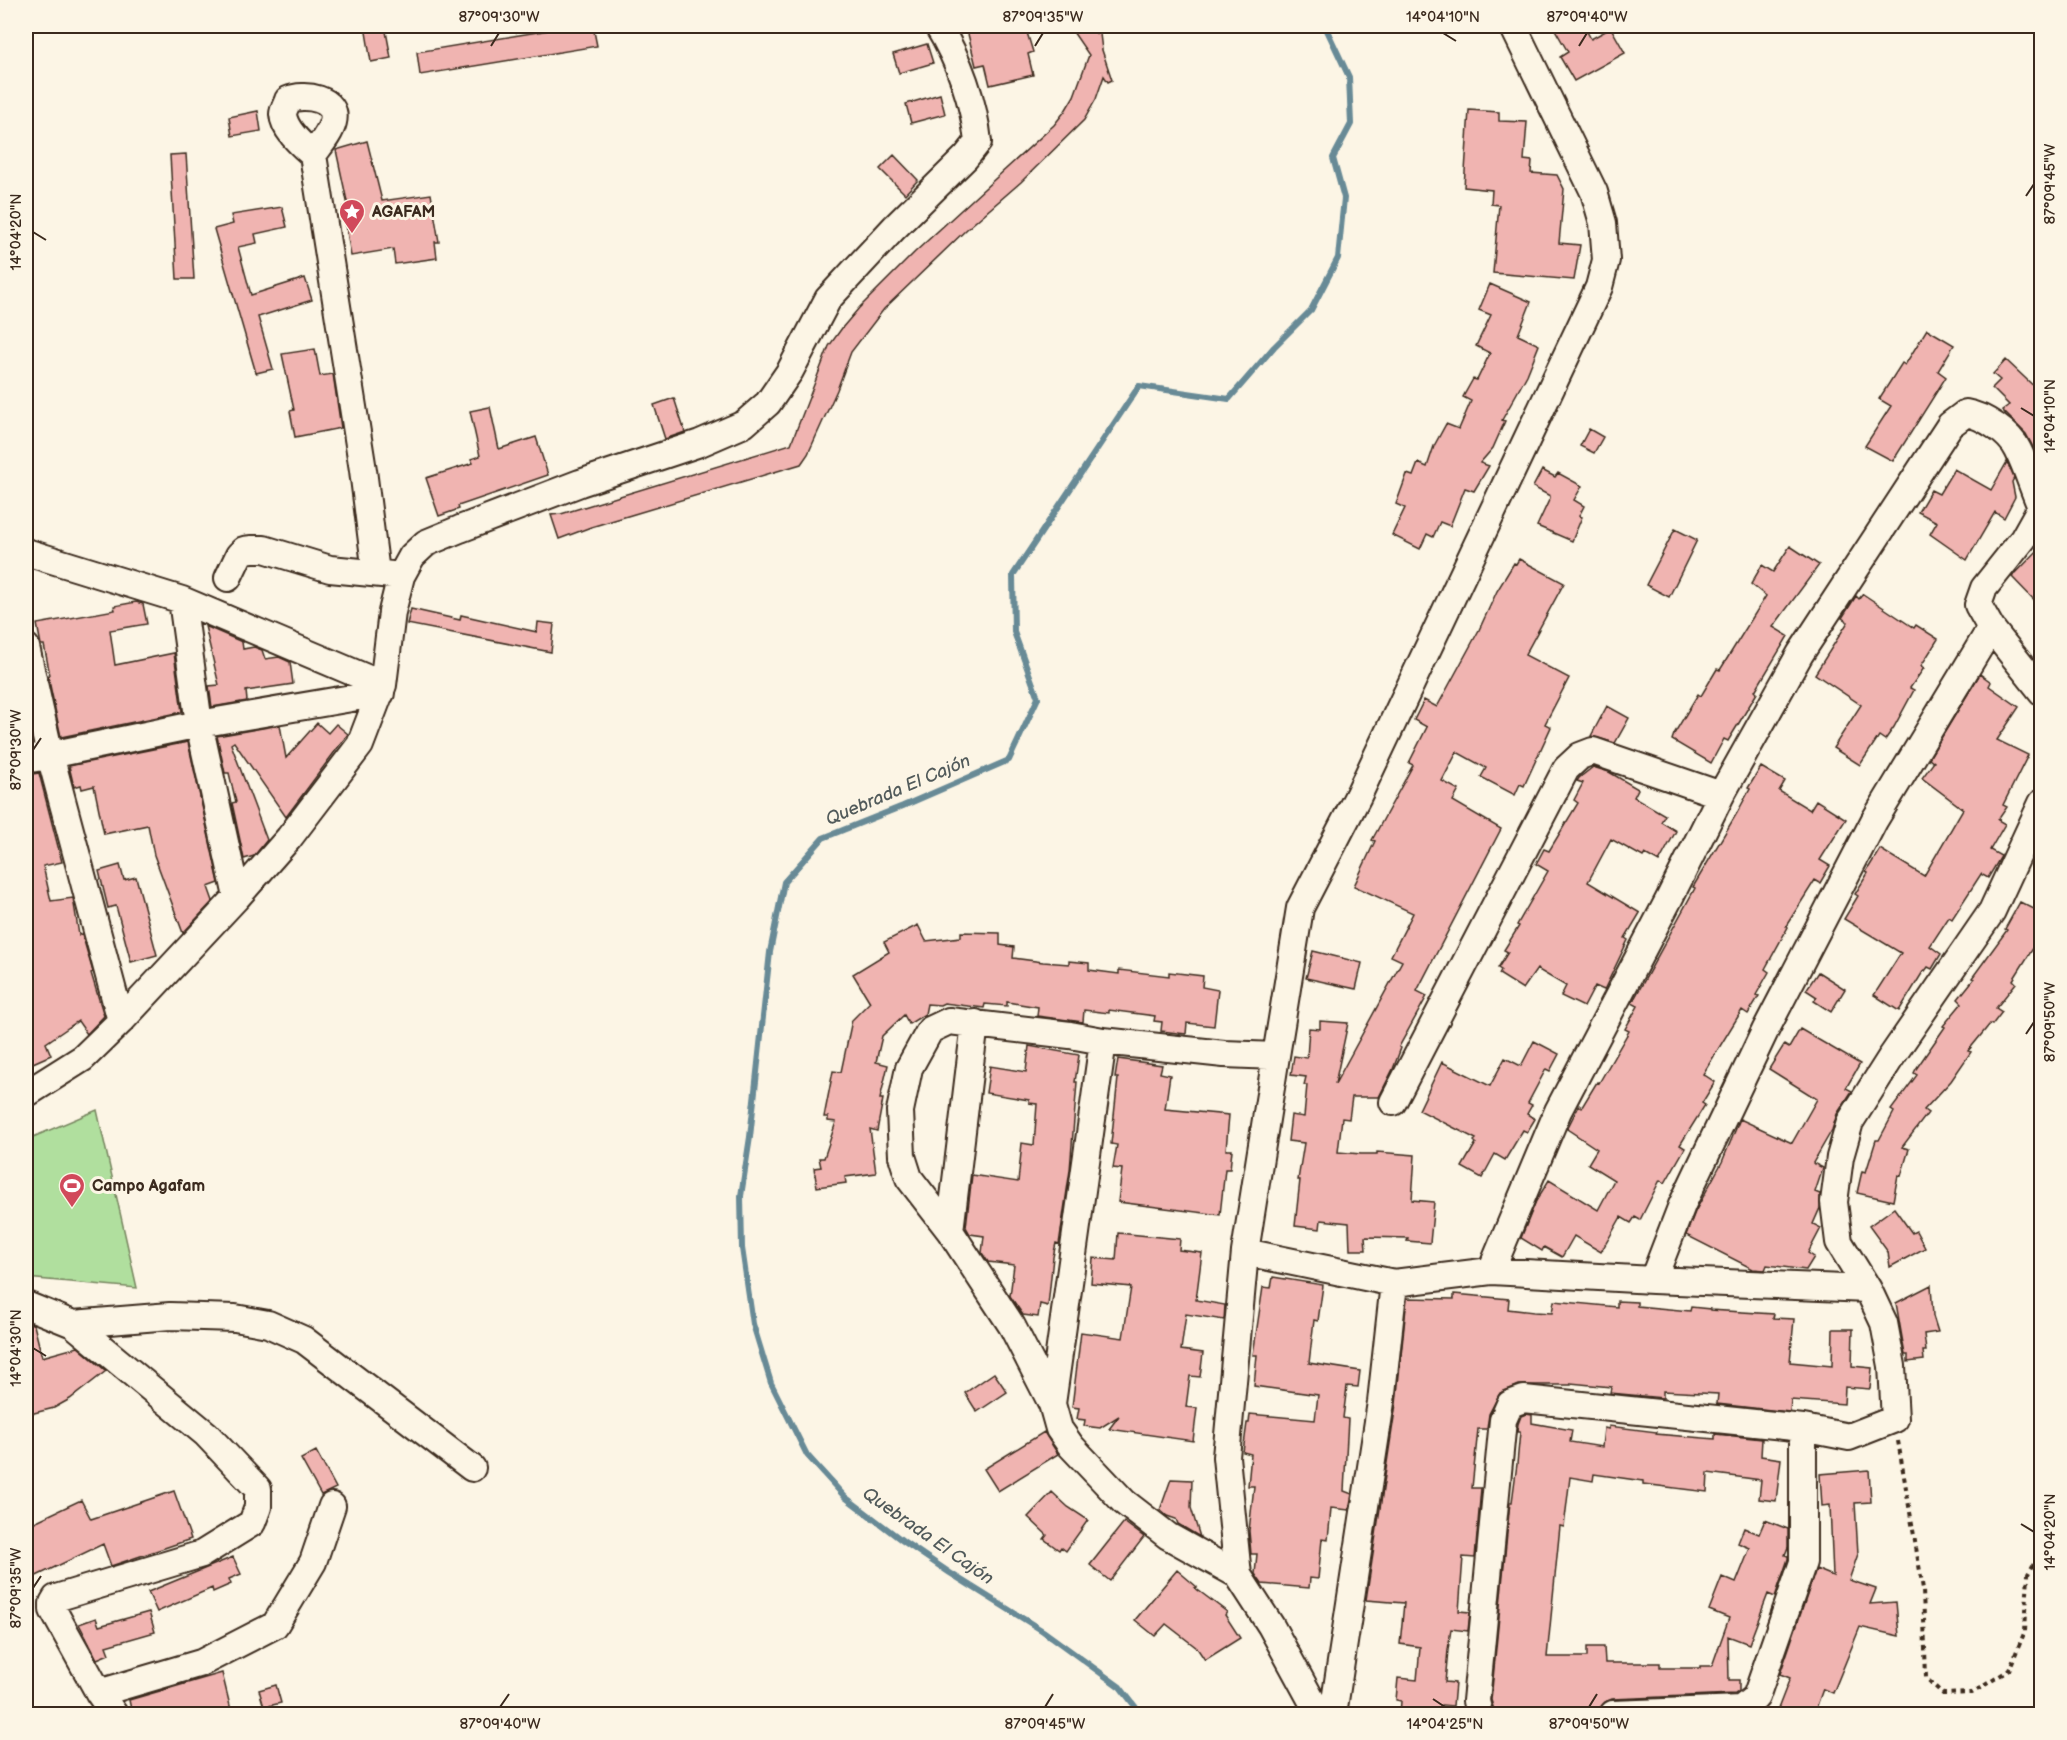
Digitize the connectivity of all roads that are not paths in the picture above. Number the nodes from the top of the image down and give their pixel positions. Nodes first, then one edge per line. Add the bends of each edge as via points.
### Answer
1 (938, 26) edge
2 (1513, 26) edge
3 (313, 154) dead end
4 (26, 552) edge
5 (389, 574) junction
6 (228, 578) dead end
7 (182, 600) junction
8 (1991, 628) junction
9 (26, 647) edge
10 (382, 689) junction
11 (2042, 692) edge
12 (199, 724) junction
13 (50, 755) junction
14 (26, 760) edge
15 (1721, 795) junction
16 (2042, 803) edge
17 (237, 897) junction
18 (121, 1021) junction
19 (975, 1023) junction
20 (1103, 1041) junction
21 (1276, 1056) junction
22 (26, 1095) edge
23 (1393, 1102) dead end
24 (950, 1231) junction
25 (1245, 1252) junction
26 (1491, 1271) junction
27 (1653, 1280) junction
28 (1394, 1283) junction
29 (1868, 1289) junction
30 (26, 1305) edge
31 (73, 1324) junction
32 (1052, 1404) junction
33 (1803, 1428) junction
34 (472, 1468) dead end
35 (332, 1506) dead end
36 (1238, 1575) junction
37 (99, 1693) junction
38 (114, 1714) edge
39 (1319, 1714) edge
40 (1333, 1714) edge
41 (1479, 1714) edge
42 (1613, 1714) edge

1 - 5 street via 966,84 978,142 828,299 768,402 744,424 700,443 580,483 426,543
2 - 21 street via 1594,192 1603,223 1606,260 1599,287 1574,341 1358,796 1300,908
3 - 5 street via 363,470
4 - 7 street
5 - 6 street via 330,569 252,549 239,555
5 - 10 street via 393,612
7 - 10 street
7 - 12 street
8 - 11 street
8 - 15 street via 1978,604 1984,588 2023,539 2041,507 2018,448 1995,425 1966,413 1950,425 1800,654
8 - 27 street via 1874,821 1770,1021 1683,1205
9 - 13 street
10 - 12 street
10 - 17 street via 360,745 289,838
12 - 13 street
12 - 17 street
13 - 14 street
13 - 18 street
15 - 23 street via 1593,751 1580,756 1566,769
15 - 26 street via 1558,1111
16 - 29 street via 1992,910 1850,1122 1834,1202 1839,1242
17 - 18 street
18 - 22 street via 83,1058
19 - 20 street
19 - 24 street
19 - 24 street via 949,1020 930,1030 909,1068 900,1112 902,1156 909,1178
20 - 21 street
20 - 32 street
21 - 25 street
24 - 32 street via 1012,1326
25 - 28 street
25 - 36 street via 1226,1457
26 - 27 street
26 - 28 street
27 - 29 street
28 - 40 street via 1381,1402
29 - 33 street via 1884,1323 1892,1366 1894,1419 1849,1437
30 - 31 street
31 - 34 street via 170,1316 235,1318 268,1324 304,1340
31 - 37 street via 206,1434 258,1489 258,1507 252,1523 202,1554 56,1598 53,1610
32 - 36 street via 1059,1429 1071,1446 1124,1502 1168,1536
33 - 41 street via 1524,1399 1510,1404 1503,1420 1476,1701
33 - 42 street via 1803,1562 1756,1697 1741,1709
35 - 37 street via 313,1562 275,1625 201,1664
36 - 39 street
37 - 38 street

